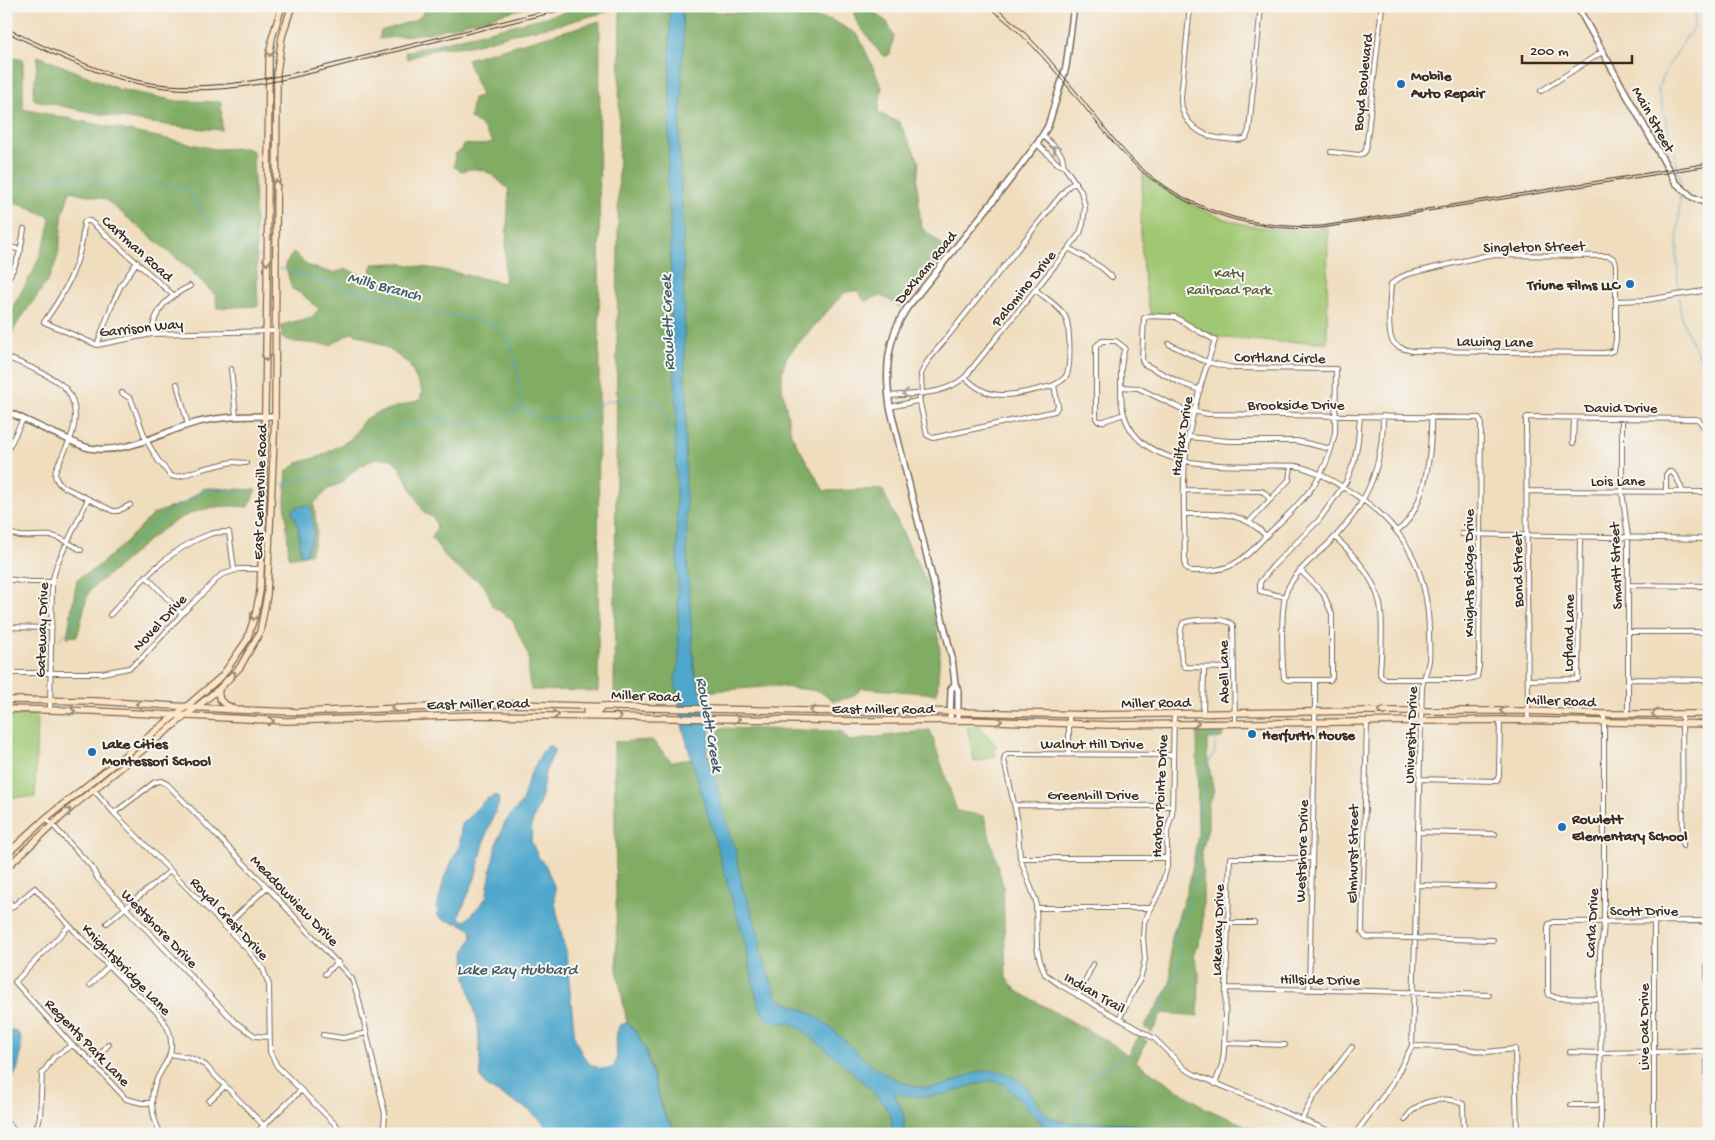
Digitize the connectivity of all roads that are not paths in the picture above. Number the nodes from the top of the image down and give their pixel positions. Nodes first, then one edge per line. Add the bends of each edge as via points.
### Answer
1 (282, 6) edge
2 (293, 6) edge
3 (1074, 6) edge
4 (1190, 6) edge
5 (1260, 6) edge
6 (1382, 6) edge
7 (1577, 6) edge
8 (282, 37) junction
9 (272, 38) junction
10 (1602, 52) junction
11 (1541, 91) dead end
12 (267, 128) junction
13 (277, 128) junction
14 (1042, 136) junction
15 (1037, 144) junction
16 (1331, 152) dead end
17 (1064, 166) junction
18 (1076, 182) junction
19 (267, 200) junction
20 (276, 200) junction
21 (1709, 204) edge
22 (24, 229) dead end
23 (6, 246) edge
24 (1070, 248) junction
25 (20, 250) junction
26 (137, 262) junction
27 (1112, 277) dead end
28 (6, 281) edge
29 (190, 286) dead end
30 (1036, 290) junction
31 (1709, 290) edge
32 (173, 295) junction
33 (1616, 301) junction
34 (44, 322) joint
35 (266, 331) junction
36 (275, 331) junction
37 (1390, 332) joint
38 (152, 334) junction
39 (1170, 344) dead end
40 (97, 345) junction
41 (6, 357) edge
42 (1208, 362) junction
43 (231, 369) dead end
44 (965, 377) junction
45 (177, 384) dead end
46 (1054, 385) junction
47 (1121, 387) junction
48 (1200, 390) junction
49 (122, 393) dead end
50 (922, 394) junction
51 (888, 396) junction
52 (919, 399) junction
53 (890, 408) junction
54 (6, 410) edge
55 (1194, 412) junction
56 (1124, 414) junction
57 (1335, 415) junction
58 (236, 416) junction
59 (265, 416) junction
60 (275, 416) junction
61 (1360, 416) junction
62 (1383, 416) junction
63 (1431, 416) junction
64 (1477, 417) joint
65 (1574, 418) junction
66 (1622, 418) junction
67 (22, 419) junction
68 (1526, 419) joint
69 (188, 425) junction
70 (1709, 434) edge
71 (1189, 437) junction
72 (69, 440) junction
73 (146, 440) junction
74 (1573, 442) dead end
75 (1332, 449) junction
76 (6, 454) edge
77 (1185, 461) junction
78 (246, 463) dead end
79 (1291, 466) junction
80 (1321, 475) junction
81 (1343, 487) junction
82 (1185, 490) junction
83 (1526, 491) junction
84 (1622, 491) junction
85 (1666, 491) junction
86 (1683, 492) junction
87 (1709, 492) edge
88 (88, 499) junction
89 (1270, 500) junction
90 (1363, 500) junction
91 (130, 505) dead end
92 (1184, 514) junction
93 (1250, 522) junction
94 (6, 530) edge
95 (1397, 531) junction
96 (1462, 534) dead end
97 (1479, 534) junction
98 (1528, 535) junction
99 (1266, 536) junction
100 (1335, 537) junction
101 (1580, 537) junction
102 (1628, 537) junction
103 (1709, 539) edge
104 (67, 542) junction
105 (81, 550) dead end
106 (261, 569) junction
107 (268, 569) junction
108 (234, 570) junction
109 (1300, 570) junction
110 (146, 576) junction
111 (6, 579) edge
112 (52, 582) junction
113 (1629, 585) junction
114 (1709, 586) edge
115 (1285, 598) junction
116 (182, 614) junction
117 (110, 615) dead end
118 (6, 627) edge
119 (52, 628) junction
120 (1628, 632) junction
121 (1709, 632) edge
122 (1234, 662) junction
123 (1204, 668) junction
124 (6, 673) edge
125 (51, 673) junction
126 (1423, 679) junction
127 (1628, 679) junction
128 (1315, 680) junction
129 (1529, 680) junction
130 (1709, 680) edge
131 (954, 684) junction
132 (219, 689) junction
133 (6, 700) edge
134 (50, 701) junction
135 (530, 705) junction
136 (188, 706) junction
137 (603, 706) junction
138 (198, 707) junction
139 (6, 709) edge
140 (50, 710) junction
141 (237, 710) junction
142 (310, 711) junction
143 (1422, 711) junction
144 (1528, 711) junction
145 (950, 712) junction
146 (958, 712) junction
147 (1315, 712) junction
148 (1174, 713) junction
149 (1203, 713) junction
150 (1237, 713) junction
151 (1275, 713) junction
152 (1628, 713) junction
153 (151, 714) junction
154 (1604, 714) junction
155 (1682, 714) junction
156 (1709, 714) edge
157 (176, 715) junction
158 (530, 715) junction
159 (1069, 715) junction
160 (188, 716) junction
161 (572, 716) junction
162 (950, 720) junction
163 (958, 720) junction
164 (1500, 720) junction
165 (1528, 720) junction
166 (311, 721) junction
167 (1315, 721) junction
168 (1367, 721) junction
169 (1422, 721) junction
170 (1238, 722) junction
171 (1276, 722) junction
172 (1604, 723) junction
173 (1174, 724) junction
174 (1682, 724) junction
175 (1709, 724) edge
176 (1069, 725) junction
177 (156, 730) junction
178 (138, 745) junction
179 (142, 751) junction
180 (1011, 754) joint
181 (1069, 755) junction
182 (1173, 755) junction
183 (1419, 779) junction
184 (88, 784) junction
185 (94, 790) junction
186 (1014, 805) junction
187 (1172, 806) junction
188 (114, 813) junction
189 (46, 818) junction
190 (52, 824) junction
191 (1418, 832) junction
192 (1495, 834) dead end
193 (1682, 846) dead end
194 (6, 855) edge
195 (1020, 858) junction
196 (1167, 858) junction
197 (1312, 858) junction
198 (6, 868) edge
199 (170, 871) junction
200 (1417, 885) junction
201 (267, 887) junction
202 (1494, 887) dead end
203 (6, 898) edge
204 (13, 906) junction
205 (125, 908) junction
206 (1036, 908) junction
207 (1150, 908) junction
208 (7, 909) edge
209 (1604, 921) junction
210 (1654, 921) junction
211 (1708, 921) edge
212 (107, 923) dead end
213 (1229, 923) junction
214 (1254, 923) dead end
215 (69, 926) junction
216 (225, 927) junction
217 (1415, 938) junction
218 (1493, 940) dead end
219 (338, 962) junction
220 (1093, 964) dead end
221 (109, 966) junction
222 (325, 974) dead end
223 (90, 985) dead end
224 (1226, 988) junction
225 (1309, 990) junction
226 (1414, 993) junction
227 (1489, 995) dead end
228 (1078, 996) junction
229 (1600, 998) junction
230 (1119, 1019) junction
231 (367, 1032) junction
232 (323, 1036) dead end
233 (270, 1037) junction
234 (1224, 1043) junction
235 (109, 1044) dead end
236 (1285, 1045) dead end
237 (72, 1046) junction
238 (1412, 1046) junction
239 (1352, 1047) dead end
240 (1654, 1051) junction
241 (1706, 1051) junction
242 (1570, 1052) dead end
243 (1601, 1053) junction
244 (170, 1054) junction
245 (92, 1063) junction
246 (1216, 1084) junction
247 (225, 1086) junction
248 (301, 1090) junction
249 (209, 1101) dead end
250 (152, 1103) junction
251 (1571, 1105) dead end
252 (1601, 1105) junction
253 (1302, 1120) junction
254 (1405, 1120) dead end
255 (6, 1122) edge
256 (264, 1125) junction
257 (18, 1134) edge
258 (32, 1134) edge
259 (161, 1134) edge
260 (255, 1134) edge
261 (272, 1134) edge
262 (345, 1134) edge
263 (372, 1134) edge
264 (1336, 1134) edge
265 (1355, 1134) edge
266 (1464, 1134) edge
267 (1517, 1134) edge
268 (1601, 1134) edge
269 (1654, 1134) edge
270 (1707, 1134) edge

1 - 9 main road, East Centerville Road
2 - 8 main road, East Centerville Road
3 - 14 street, Dexham Road via 1066,67 1054,111
4 - 5 street via 1182,111 1190,124 1207,136 1241,140 1248,135
6 - 16 street, Boyd Boulevard via 1367,146 1364,153 1359,154
7 - 10 street, Main Street
8 - 9 main road
8 - 13 main road, East Centerville Road
9 -> 12 main road, East Centerville Road
10 - 11 street
10 - 21 street, Main Street via 1676,183 1692,197
12 - 13 main road
12 - 19 main road, East Centerville Road
20 -> 13 main road, East Centerville Road
14 - 15 street, Dexham Road
17 -> 14 street, Palomino Drive via 1062,156
15 - 17 street, Palomino Drive
15 - 51 street, Dexham Road via 902,316 888,356
17 - 18 street, Palomino Drive
18 - 24 street, Palomino Drive via 1085,214 1080,233
18 - 50 street via 1057,200 927,362 921,374
19 - 20 main road
19 -> 35 main road, East Centerville Road
20 - 36 main road, East Centerville Road
22 - 25 street
23 - 25 street
24 - 27 street
24 - 30 street, Palomino Drive
25 - 28 street via 16,266
26 - 32 street, Cartman Road
26 - 34 street, Cartman Road via 90,221 86,221 76,268 62,297
26 - 40 street via 121,285
29 - 32 street
30 - 44 street, Palomino Drive
30 - 46 street via 1060,310 1068,322 1067,373
31 - 33 street via 1646,300
32 - 38 street via 153,321
33 - 37 street, Lawing Lane via 1615,346 1610,352 1412,351 1399,348
33 - 37 street, Singleton Street via 1616,261 1609,256 1488,255 1408,274 1391,284
34 - 40 street, Garrison Way
35 - 36 street, Garrison Way
35 - 38 street, Garrison Way
35 -> 59 main road, East Centerville Road
36 - 60 main road, East Centerville Road
38 - 40 street, Garrison Way
39 - 42 street, Cortland Circle
41 - 72 street via 66,388 73,400 76,418
42 - 48 street, Hailfax Drive
42 - 48 street, Hailfax Drive via 1215,340 1176,317 1150,316 1142,320 1144,364
42 - 57 street, Cortland Circle via 1234,368 1336,369
43 - 58 street
44 - 46 street via 984,392 1001,396
44 - 50 street, Palomino Drive via 947,388
45 - 69 street
46 - 52 street via 1058,406 1055,411 933,438 927,435
47 - 55 street, Brookside Drive via 1138,388 1173,406
47 - 56 street
47 - 56 street via 1125,348 1116,342 1102,341 1096,346 1096,418 1104,421
48 - 55 street, Hailfax Drive
49 - 73 street via 131,399
50 -> 51 street, Palomino Drive
50 - 52 street
51 - 53 street, Dexham Road
52 - 53 street
53 - 131 street, Dexham Road via 952,658
54 - 67 street
55 - 57 street, Brookside Drive
55 - 71 street, Hailfax Drive
56 - 77 street, University Drive via 1132,432 1146,445
57 - 61 street, Brookside Drive
57 - 75 street
58 - 59 street
58 - 69 street
59 - 60 street
59 - 106 main road, East Centerville Road
60 - 107 main road, East Centerville Road
61 - 62 street, Brookside Drive
61 - 81 street via 1354,462
62 - 63 street, Brookside Drive
62 - 90 street via 1381,455
63 - 64 street, Brookside Drive
63 - 95 street via 1431,448 1424,482 1412,513
64 - 97 street, Knights Bridge Drive via 1481,422
65 - 66 street, David Drive
65 - 68 street, David Drive
65 - 74 street
66 - 70 street, David Drive via 1696,419
66 - 84 street, Smartt Street
67 - 72 street
67 - 76 street
68 - 83 street, Bond Street
69 - 73 street
71 - 75 street via 1228,441 1297,441
71 - 77 street, Hailfax Drive
72 - 73 street via 89,448 106,450
72 - 88 street via 55,477 62,486
73 - 78 street via 174,477 221,464
75 - 80 street
77 - 79 street, University Drive via 1218,466
77 - 82 street, Hailfax Drive
79 - 80 street, University Drive
79 - 89 street via 1289,480
80 - 81 street, University Drive
80 - 99 street via 1302,501
81 - 90 street, University Drive
81 - 115 street via 1319,520 1260,582 1260,591
82 - 89 street via 1261,491
82 - 92 street, Hailfax Drive
83 - 84 street, Lois Lane
83 - 98 street, Bond Street
84 - 85 street, Lois Lane
84 - 102 street, Smartt Street
85 - 86 street, Lois Lane
85 - 86 street via 1666,475 1672,472
86 - 87 street, Lois Lane
88 - 91 street via 113,511
88 - 104 street, Gateway Drive
89 - 93 street
90 - 95 street, University Drive
90 - 100 street
92 - 93 street via 1223,514
92 - 99 street, Hailfax Drive via 1186,568 1191,571 1228,567 1245,557
93 - 99 street
94 - 104 street via 13,535 52,536
95 - 126 street, University Drive via 1417,565 1429,607 1429,661
96 - 97 street
97 - 98 street
97 - 126 street, Knights Bridge Drive via 1478,675 1468,679
98 - 101 street
98 - 129 street, Bond Street
100 - 109 street
100 - 126 street via 1359,561 1377,594 1381,615 1380,674 1386,679
101 - 102 street
101 - 129 street, Lofland Lane via 1578,679
102 - 103 street
102 - 113 street, Smartt Street
104 - 105 street
104 - 112 street, Gateway Drive
106 - 107 main road
106 - 108 street, Novel Drive
106 -> 136 main road, East Centerville Road via 256,612 247,640 222,676
132 -> 107 main road, East Centerville Road via 240,667 260,632
108 - 110 street via 229,532 211,533 182,548
108 - 116 street, Novel Drive via 221,575
109 - 115 street via 1290,583
109 - 128 street via 1323,593 1332,614 1332,677
110 - 116 street
110 - 117 street
111 - 112 street
112 - 119 street, Gateway Drive
113 - 114 street
113 - 120 street, Smartt Street
115 - 128 street via 1284,678
116 - 125 street, Novel Drive via 129,668 102,674
118 - 119 street
119 - 125 street, Gateway Drive
120 - 121 street
120 - 127 street, Smartt Street
122 - 123 street via 1228,668
122 - 123 street, Abell Lane via 1231,622 1183,623 1182,665
122 - 150 street, Abell Lane
123 - 149 street
124 - 125 street, Novel Drive
125 - 134 street, Gateway Drive
126 - 143 street, University Drive
127 - 130 street
127 - 152 street, Smartt Street
128 - 147 street, Westshore Drive
129 - 144 street, Bond Street
131 - 145 street, Dexham Road
131 - 146 street, Dexham Road via 958,690
132 - 138 main road, East Centerville Road
132 - 141 main road via 220,702
133 - 134 main road, East Miller Road
136 -> 134 main road, East Miller Road
134 - 140 street, Gateway Drive
135 - 137 main road, East Miller Road
135 -> 142 main road, East Miller Road
135 - 158 main road
136 - 138 main road, East Miller Road
136 - 157 main road, East Centerville Road
145 -> 137 main road, Miller Road
137 - 161 main road via 598,712
138 - 141 main road, East Miller Road
138 - 160 main road, East Centerville Road
139 - 140 main road, East Miller Road
140 -> 153 main road, East Miller Road
141 - 142 main road, East Miller Road
142 - 166 main road
144 -> 143 main road, Miller Road
143 -> 147 main road, Miller Road
143 - 169 street, University Drive
144 - 154 main road, Miller Road
144 - 165 street, Bond Street
145 - 146 main road, Miller Road
145 - 162 street, Dexham Road
146 - 159 main road, Miller Road
146 - 163 street, Dexham Road
147 - 151 main road, Miller Road
147 - 167 street, Westshore Drive
148 - 149 main road, Miller Road
148 - 159 main road, Miller Road
148 - 173 street, Harbor Pointe Drive
149 - 150 main road, Miller Road
150 - 151 main road, Miller Road
150 - 170 main road
151 - 171 main road
152 - 154 main road, Miller Road
155 -> 152 main road, Miller Road
153 - 157 main road, East Miller Road
153 - 177 main road via 160,722
154 - 172 street, Carla Drive
155 - 156 main road, Miller Road
155 - 174 street
157 - 160 main road, East Miller Road
157 - 177 main road, East Centerville Road
158 -> 161 main road, East Miller Road
158 - 166 main road, East Miller Road
159 - 176 street
160 -> 166 main road, East Miller Road
160 - 179 main road, East Centerville Road
161 -> 162 main road, East Miller Road
162 - 163 main road, Miller Road
163 -> 176 main road, Miller Road
164 - 165 main road, Miller Road
164 - 169 main road, Miller Road
164 - 183 street via 1497,781
165 - 172 main road, Miller Road
167 - 168 main road, Miller Road
167 - 171 main road, Miller Road
167 - 197 street, Westshore Drive
168 - 169 main road, Miller Road
168 - 217 street, Elmhurst Street via 1362,932 1366,937
169 - 183 street, University Drive
170 - 171 main road, Miller Road
173 -> 170 main road, Miller Road
172 - 174 main road, Miller Road
172 - 209 street, Carla Drive
173 - 176 main road, Miller Road
173 - 182 street, Harbor Pointe Drive
174 - 175 main road, Miller Road
174 - 193 street
176 - 181 street
177 - 178 main road, East Centerville Road
178 - 179 main road
178 - 184 main road, East Centerville Road
179 - 185 main road, East Centerville Road
180 - 181 street, Walnut Hill Drive
180 - 186 street, Indian Trail via 1004,760
181 - 182 street, Walnut Hill Drive
182 - 187 street, Harbor Pointe Drive
183 - 191 street, University Drive
184 - 185 street, Royal Crest Drive
184 - 189 main road, East Centerville Road
185 - 188 street, Royal Crest Drive
190 -> 185 main road, East Centerville Road
186 - 187 street, Greenhill Drive
186 - 195 street, Indian Trail
187 - 196 street, Harbor Pointe Drive
188 - 199 street, Royal Crest Drive
188 - 201 street, Meadowview Drive via 155,782 161,781
189 - 190 street, Westshore Drive
189 - 194 main road, East Centerville Road
190 - 198 main road, East Centerville Road
190 - 205 street, Westshore Drive
191 - 192 street
191 - 200 street, University Drive
195 - 196 street
195 - 206 street, Indian Trail
196 - 207 street, Harbor Pointe Drive via 1160,891
197 - 213 street, Lakeway Drive via 1230,858
197 - 225 street, Westshore Drive
199 - 205 street
199 - 216 street, Royal Crest Drive
200 - 202 street
200 - 217 street, University Drive
201 - 216 street
201 - 219 street, Meadowview Drive
203 - 204 street
204 - 208 street
204 - 215 street, Knightsbridge Lane via 35,888
205 - 212 street
205 - 233 street, Westshore Drive via 235,1022 255,1036
206 - 207 street
206 - 228 street, Indian Trail via 1037,946 1042,968 1051,979
207 - 230 street, Harbor Pointe Drive via 1143,928 1143,969
209 - 210 street, Scott Drive
209 - 229 street, Carla Drive
209 - 229 street, Scott Drive via 1554,922 1548,928 1549,995 1557,998
210 - 211 street, Scott Drive
210 - 240 street, Live Oak Drive
211 - 241 street
213 - 214 street
213 - 224 street, Lakeway Drive
215 - 221 street, Knightsbridge Lane
215 - 237 street, Regents Park Lane via 15,982
216 - 233 street, Royal Crest Drive via 263,969 270,996
217 - 218 street
217 - 226 street, University Drive
219 - 222 street
219 - 231 street, Meadowview Drive via 356,988
220 - 228 street
221 - 223 street
221 - 244 street, Knightsbridge Lane via 153,1008 168,1029
224 - 225 street, Hillside Drive
224 - 234 street, Lakeway Drive
225 - 226 street, Hillside Drive
226 - 227 street, Hillside Drive
226 - 238 street, University Drive
228 - 230 street, Indian Trail
229 - 243 street, Carla Drive
230 - 246 street, Indian Trail via 1155,1039 1185,1069
231 - 232 street via 342,1038
231 - 263 street, Meadowview Drive via 385,1114 384,1128
233 - 248 street, Royal Crest Drive via 270,1052 278,1066
234 - 236 street
234 - 246 street, Lakeway Drive
235 - 245 street
237 - 245 street, Regents Park Lane
237 - 258 street via 54,1057 42,1074 40,1117
238 - 265 street, University Drive via 1392,1084
238 - 267 street via 1486,1052 1516,1049
239 - 253 street via 1314,1096
240 - 241 street
240 - 243 street
240 - 269 street, Live Oak Drive
241 - 270 street
242 - 243 street
243 - 252 street, Carla Drive
244 - 247 street via 199,1061
244 - 250 street via 157,1077
245 - 250 street, Regents Park Lane via 126,1099 142,1104
246 - 253 street, Indian Trail
247 - 249 street
247 - 256 street
248 - 256 street
248 - 262 street, Royal Crest Drive
250 - 259 street
251 - 252 street
252 - 268 street, Carla Drive
253 - 264 street, Indian Trail
254 - 266 street via 1423,1103 1440,1100 1458,1102 1463,1104
255 - 257 street
256 - 260 street
256 - 261 street

